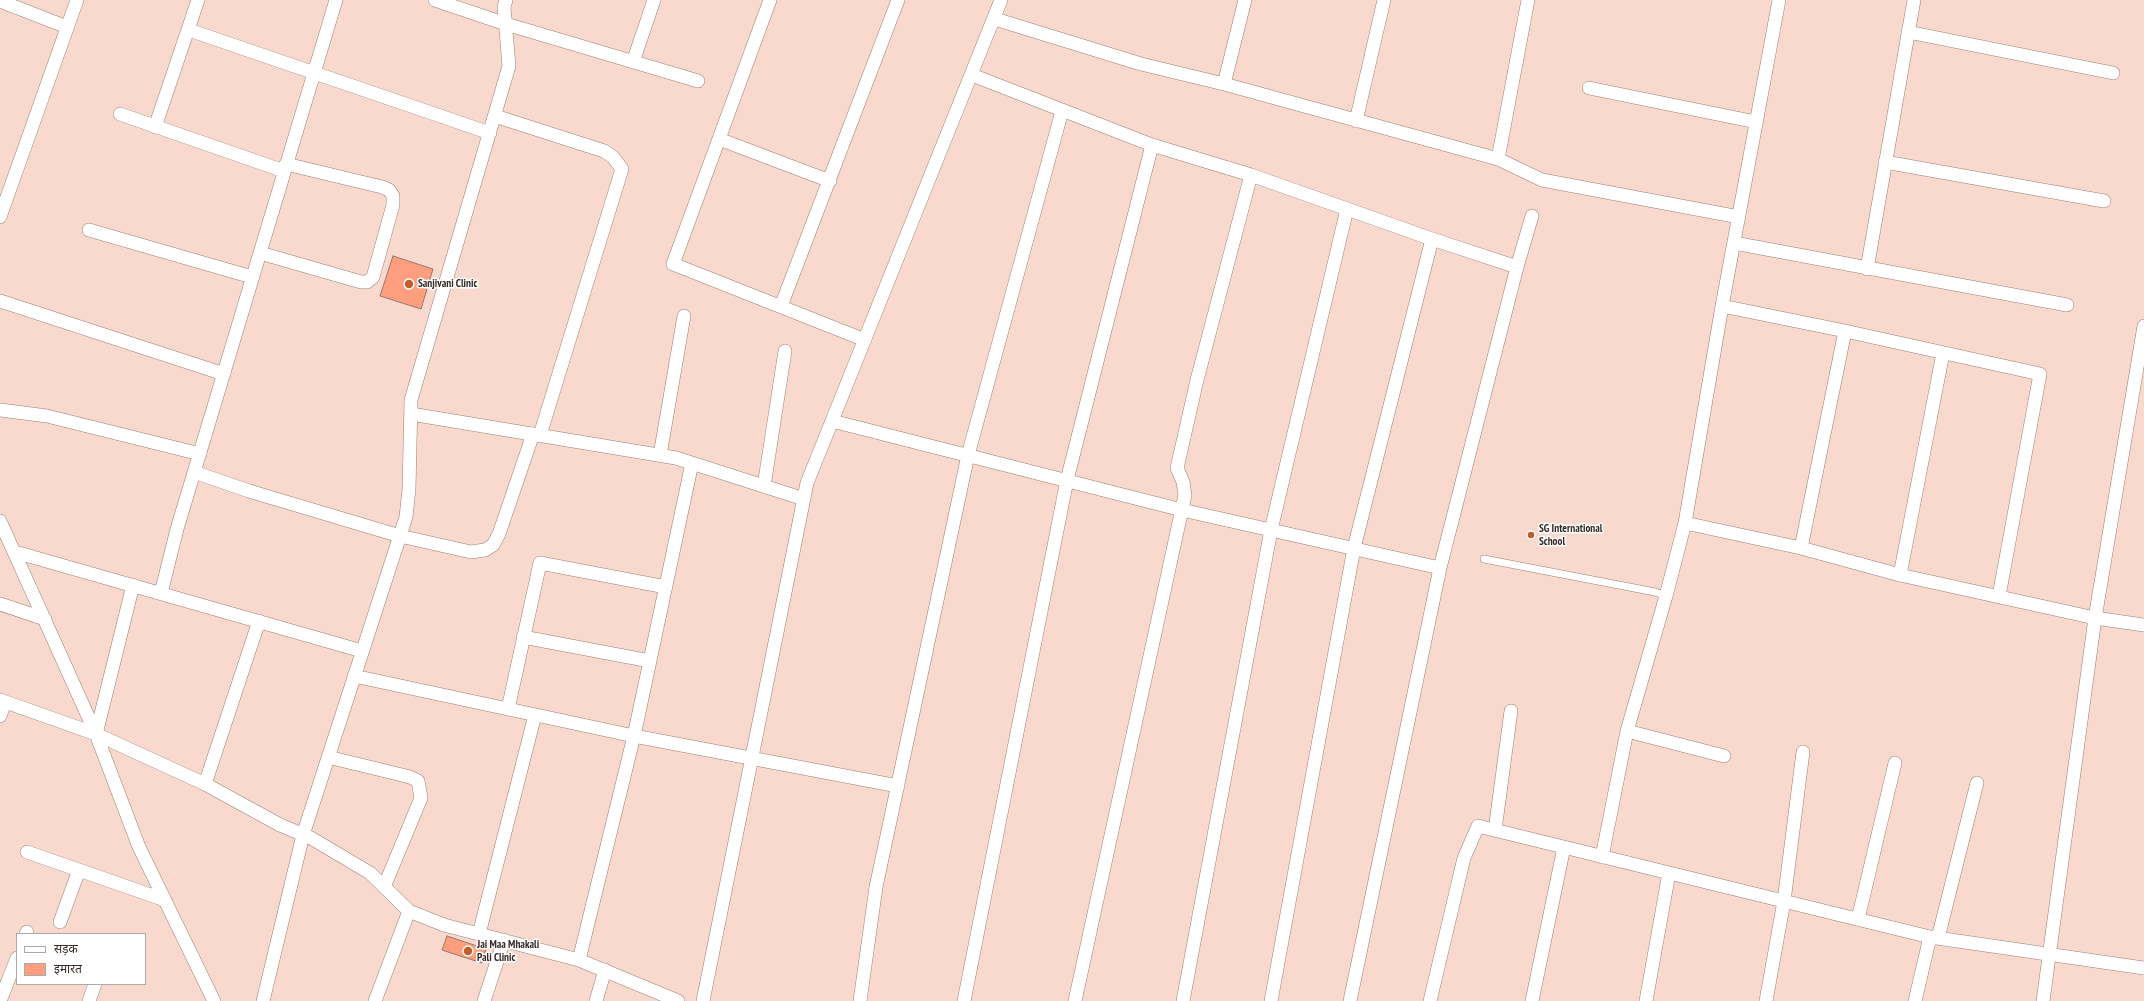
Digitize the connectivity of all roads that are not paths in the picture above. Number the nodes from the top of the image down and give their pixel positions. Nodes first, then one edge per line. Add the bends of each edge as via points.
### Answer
1 (76, 0) edge
2 (198, 0) edge
3 (336, 0) edge
4 (435, 0) edge
5 (506, 0) edge
6 (654, 0) edge
7 (770, 0) edge
8 (898, 0) edge
9 (1001, 0) edge
10 (1245, 0) edge
11 (1384, 0) edge
12 (1528, 0) edge
13 (1779, 0) edge
14 (1914, 0) edge
15 (0, 1) edge
16 (995, 19) junction
17 (506, 24) junction
18 (67, 27) junction
19 (188, 30) junction
20 (1908, 32) junction
21 (633, 62) junction
22 (314, 72) junction
23 (2113, 73) dead end
24 (972, 75) junction
25 (698, 81) dead end
26 (1224, 84) junction
27 (1589, 88) dead end
28 (1062, 111) junction
29 (120, 114) dead end
30 (495, 116) junction
31 (1356, 121) junction
32 (1756, 122) junction
33 (155, 127) junction
34 (490, 133) junction
35 (719, 139) junction
36 (1152, 146) junction
37 (1498, 159) junction
38 (1886, 162) junction
39 (285, 167) junction
40 (1251, 175) junction
41 (830, 181) junction
42 (2104, 201) dead end
43 (1347, 209) junction
44 (1532, 216) dead end
45 (0, 217) edge
46 (1739, 217) junction
47 (89, 230) dead end
48 (1432, 239) junction
49 (1734, 243) junction
50 (260, 252) junction
51 (1517, 267) junction
52 (1867, 269) junction
53 (252, 277) junction
54 (0, 301) edge
55 (2067, 305) dead end
56 (781, 306) junction
57 (1722, 306) junction
58 (684, 316) dead end
59 (2144, 326) edge
60 (1845, 331) junction
61 (865, 340) junction
62 (785, 351) dead end
63 (1943, 353) junction
64 (224, 374) junction
65 (0, 410) edge
66 (411, 414) junction
67 (832, 421) junction
68 (536, 435) junction
69 (200, 454) junction
70 (660, 455) junction
71 (968, 455) junction
72 (692, 463) junction
73 (194, 472) junction
74 (1067, 480) junction
75 (764, 486) junction
76 (804, 499) junction
77 (1182, 510) junction
78 (0, 521) edge
79 (1685, 523) junction
80 (1271, 530) junction
81 (400, 536) junction
82 (1354, 548) junction
83 (1801, 548) junction
84 (14, 552) junction
85 (1484, 559) dead end
86 (1440, 568) junction
87 (1900, 575) junction
88 (133, 585) junction
89 (666, 587) junction
90 (161, 593) junction
91 (1666, 596) junction
92 (1999, 596) junction
93 (0, 604) edge
94 (2096, 618) junction
95 (45, 619) junction
96 (259, 621) junction
97 (2144, 625) edge
98 (523, 637) junction
99 (362, 651) junction
100 (650, 661) junction
101 (354, 676) junction
102 (3, 701) edge
103 (508, 709) junction
104 (1511, 711) dead end
105 (535, 715) junction
106 (0, 716) edge
107 (1627, 731) junction
108 (96, 734) junction
109 (634, 736) junction
110 (1803, 752) dead end
111 (1724, 756) dead end
112 (328, 757) junction
113 (752, 759) junction
114 (1895, 762) dead end
115 (1977, 783) dead end
116 (205, 784) junction
117 (898, 786) junction
118 (1495, 830) junction
119 (303, 835) junction
120 (1564, 847) junction
121 (27, 852) dead end
122 (1602, 857) junction
123 (80, 870) junction
124 (1669, 873) junction
125 (384, 887) junction
126 (165, 900) junction
127 (1784, 901) junction
128 (409, 911) junction
129 (1858, 919) junction
130 (60, 922) dead end
131 (479, 934) junction
132 (1934, 938) junction
133 (504, 940) junction
134 (2049, 954) junction
135 (579, 960) junction
136 (16, 961) edge
137 (2144, 968) edge
138 (605, 970) junction
139 (95, 985) edge
140 (0, 1001) edge
141 (89, 1001) edge
142 (214, 1001) edge
143 (263, 1001) edge
144 (375, 1001) edge
145 (484, 1001) edge
146 (596, 1001) edge
147 (678, 1001) edge
148 (703, 1001) edge
149 (860, 1001) edge
150 (964, 1001) edge
151 (1076, 1001) edge
152 (1183, 1001) edge
153 (1271, 1001) edge
154 (1350, 1001) edge
155 (1430, 1001) edge
156 (1532, 1001) edge
157 (1646, 1001) edge
158 (1766, 1001) edge
159 (1915, 1001) edge
160 (2043, 1001) edge

1 - 18 street
2 - 19 street
3 - 22 street
4 - 17 street
5 - 17 street
6 - 21 street
7 - 35 street
8 - 41 street
9 - 16 street
10 - 26 street
11 - 31 street
12 - 37 street
13 - 32 street
14 - 20 street
15 - 18 street
16 - 24 street
16 - 26 street via 1141,64
17 - 21 street
17 - 30 street via 509,66
18 - 45 street
19 - 22 street
19 - 33 street
20 - 23 street
20 - 38 street
21 - 25 street
22 - 34 street
22 - 39 street
24 - 28 street
24 - 61 street
26 - 31 street
27 - 32 street
28 - 36 street
28 - 71 street
29 - 33 street
30 - 34 street
30 - 68 street via 604,151 613,157 622,169
31 - 37 street
32 - 46 street
33 - 39 street
34 - 66 street via 411,400
35 - 41 street
35 - 56 street via 673,264
36 - 40 street
36 - 74 street
37 - 46 street via 1542,180
38 - 42 street
38 - 52 street
39 - 50 street
39 - 50 street via 389,190 394,205 373,277 367,282 361,282
40 - 43 street
40 - 77 street via 1197,380 1177,468 1185,495
41 - 56 street
43 - 48 street
43 - 80 street
44 - 51 street
46 - 49 street
47 - 53 street
48 - 51 street
48 - 82 street
49 - 52 street
49 - 57 street
50 - 53 street
51 - 86 street
52 - 55 street
53 - 64 street
54 - 64 street
56 - 61 street
57 - 60 street
57 - 79 street
58 - 70 street
59 - 94 street
60 - 63 street
60 - 83 street
61 - 67 street
62 - 75 street
63 - 87 street
63 - 92 street via 2040,374
64 - 69 street
65 - 69 street via 47,416
66 - 68 street
66 - 81 street via 409,489 406,517
67 - 71 street
67 - 76 street via 807,483
68 - 70 street
68 - 81 street via 494,545 485,550 471,552
69 - 73 street
70 - 72 street
71 - 74 street
71 - 117 street
72 - 75 street
72 - 89 street
73 - 81 street
73 - 90 street
74 - 77 street
74 - 150 street
75 - 76 street
76 - 113 street
77 - 80 street
77 - 151 street
78 - 84 street
79 - 83 street
79 - 91 street
80 - 82 street
80 - 152 street
81 - 99 street
82 - 86 street
82 - 153 street
83 - 87 street
84 - 88 street
84 - 95 street
85 - 91 lane
86 - 154 street
87 - 92 street
88 - 90 street
88 - 108 street
89 - 98 street via 540,563
89 - 100 street
90 - 96 street
91 - 107 street
92 - 94 street
93 - 95 street
94 - 97 street
94 - 134 street
95 - 108 street
96 - 99 street
96 - 116 street
98 - 100 street
98 - 103 street
99 - 101 street
100 - 109 street
101 - 103 street
101 - 112 street
102 - 106 street
102 - 108 street
103 - 105 street
104 - 118 street
105 - 109 street
105 - 131 street
107 - 111 street
107 - 122 street
108 - 116 street
108 - 126 street via 139,847
109 - 113 street
109 - 135 street
110 - 127 street
112 - 119 street
112 - 125 street via 418,781 421,798
113 - 117 street
113 - 148 street
114 - 129 street
115 - 132 street
116 - 119 street
117 - 149 street via 876,887
118 - 120 street
118 - 155 street via 1478,826 1464,858
119 - 125 street via 370,873
119 - 143 street
120 - 122 street
120 - 156 street
121 - 123 street
122 - 124 street
123 - 126 street
123 - 130 street
124 - 127 street
124 - 157 street
125 - 128 street
126 - 142 street
127 - 129 street
127 - 158 street
128 - 131 street via 444,925
128 - 144 street
129 - 132 street
131 - 133 street
132 - 134 street
132 - 159 street
133 - 135 street
133 - 145 street
134 - 137 street
134 - 160 street
135 - 138 street
136 - 140 street
138 - 146 street
138 - 147 street
139 - 141 street

